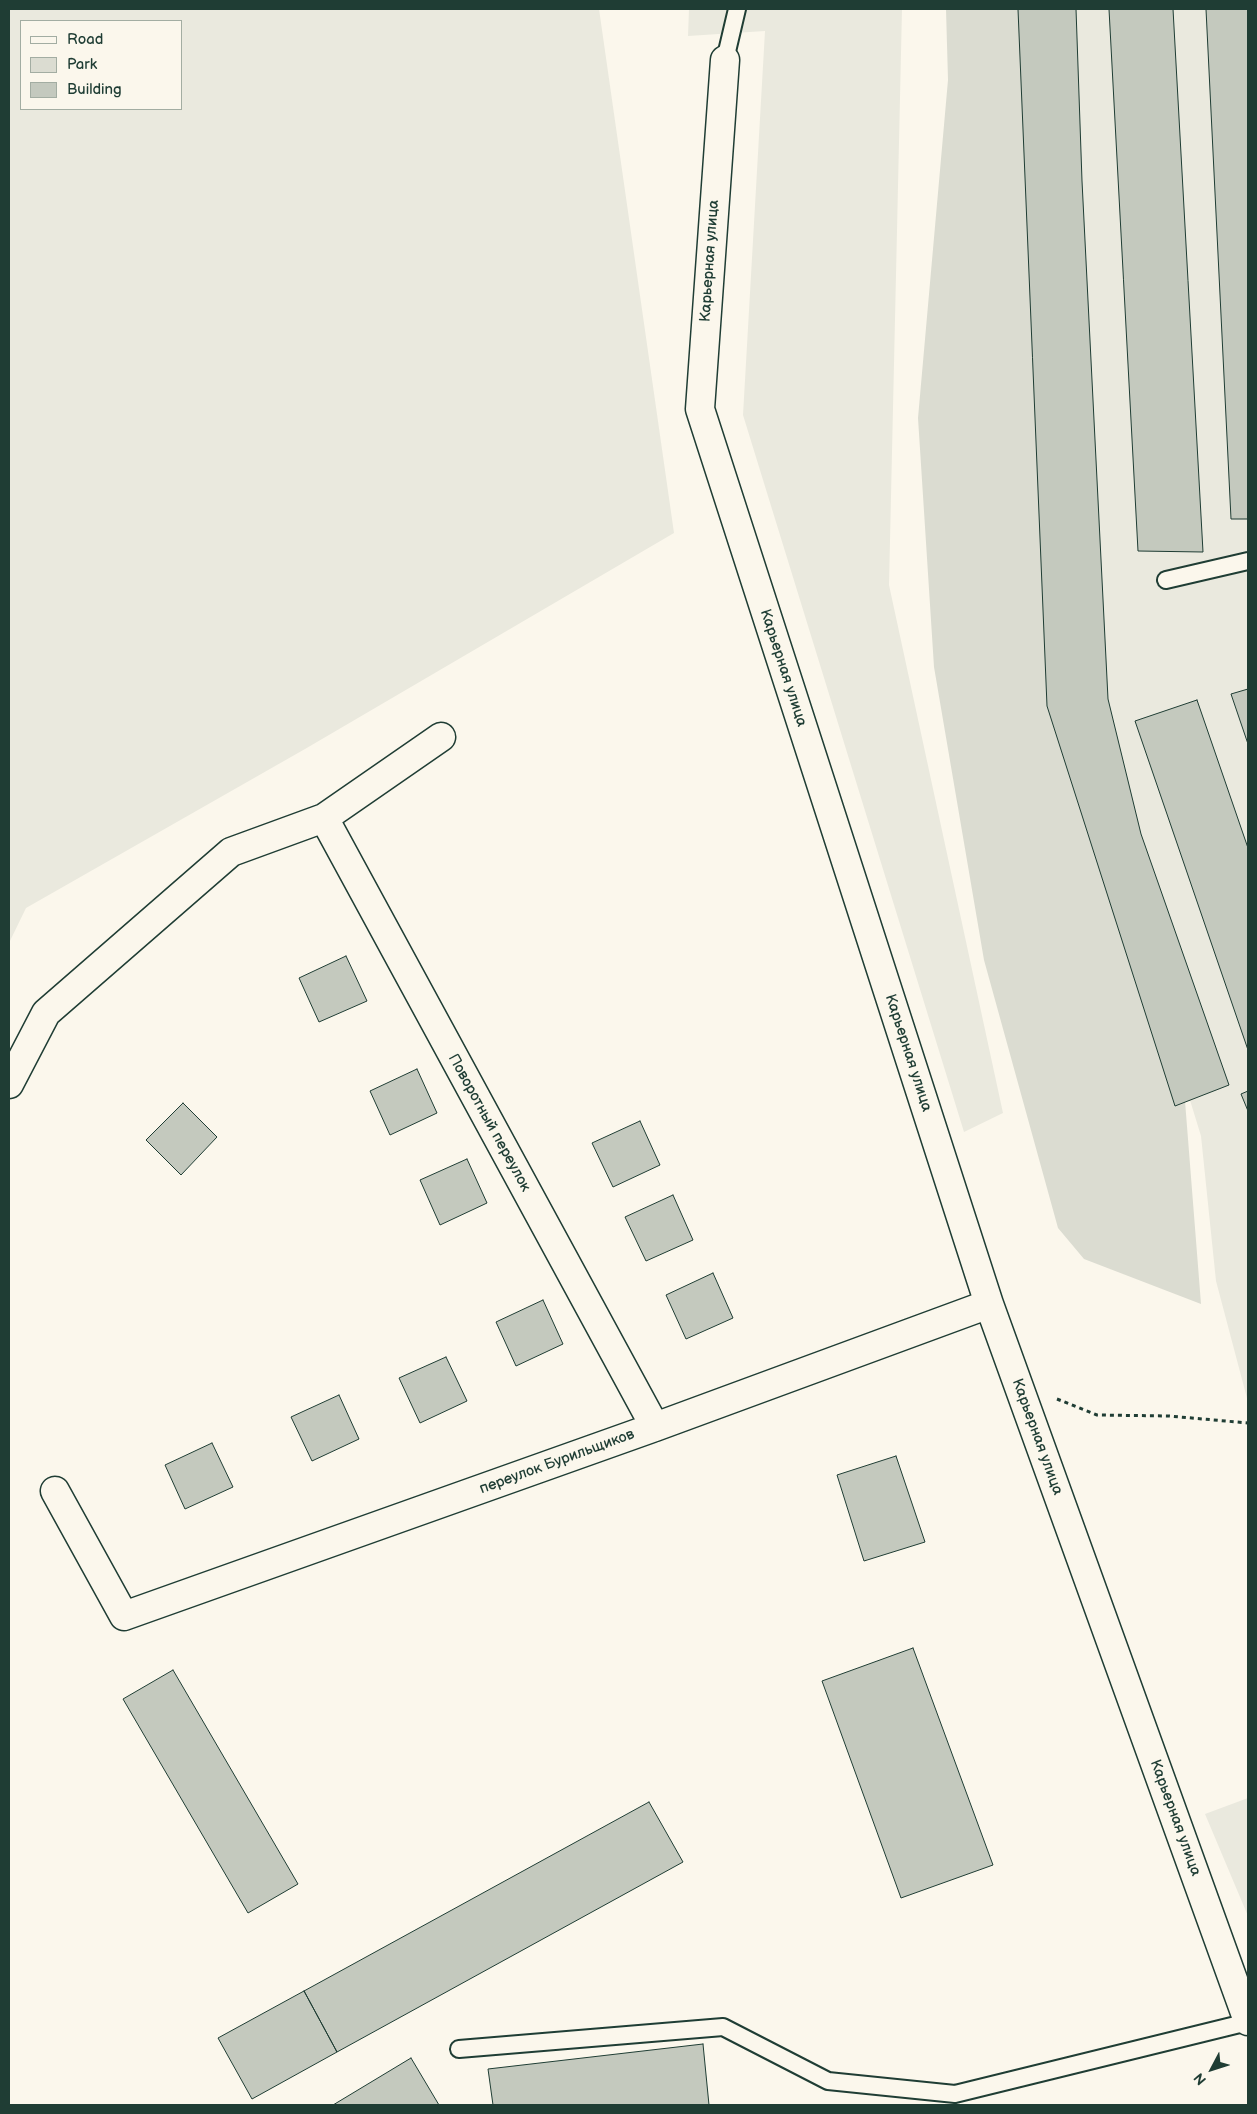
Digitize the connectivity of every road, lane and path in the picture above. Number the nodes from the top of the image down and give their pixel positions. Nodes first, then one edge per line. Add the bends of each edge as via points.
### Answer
1 (738, 9) edge
2 (725, 60) joint
3 (1248, 561) edge
4 (1166, 580) dead end
5 (441, 736) dead end
6 (324, 818) junction
7 (9, 1084) edge
8 (989, 1304) junction
9 (1017, 1383) junction
10 (1248, 1423) edge
11 (655, 1427) junction
12 (55, 1492) dead end
13 (1248, 2022) edge
14 (460, 2050) dead end

1 - 2 lane
2 - 8 street, Карьерная улица via 700,409
3 - 4 lane
5 - 6 street
6 - 7 street via 231,852 46,1013
6 - 11 street, Поворотный переулок
8 - 9 street, Карьерная улица
8 - 11 street, переулок Бурильщиков
9 - 10 path via 1097,1415 1169,1416
9 - 13 street, Карьерная улица
11 - 12 street, переулок Бурильщиков via 124,1616
13 - 14 lane via 955,2094 828,2080 723,2027

